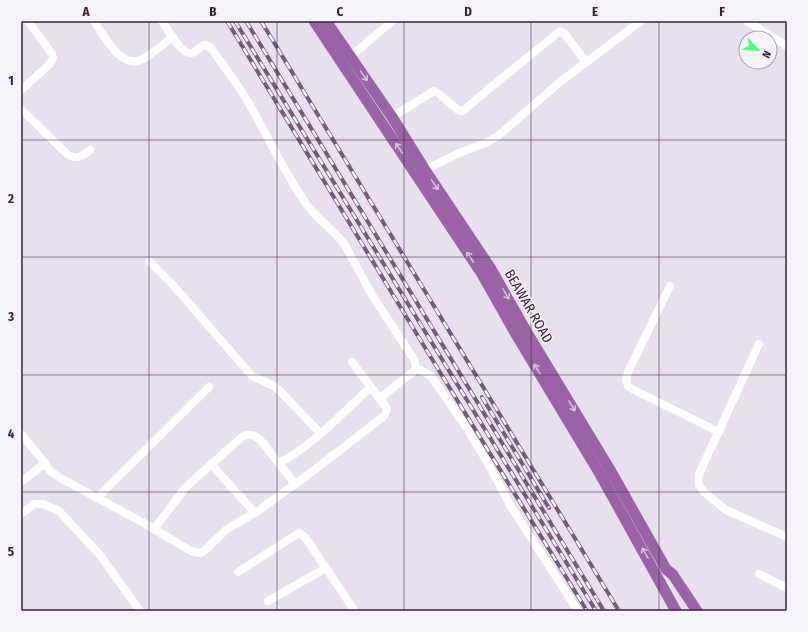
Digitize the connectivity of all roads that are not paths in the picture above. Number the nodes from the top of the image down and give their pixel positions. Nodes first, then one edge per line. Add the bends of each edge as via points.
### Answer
1 (28, 21) edge
2 (94, 21) edge
3 (162, 21) edge
4 (314, 21) edge
5 (326, 21) edge
6 (392, 21) edge
7 (641, 21) edge
8 (747, 21) edge
9 (173, 37) junction
10 (787, 46) edge
11 (350, 57) junction
12 (586, 62) junction
13 (21, 90) edge
14 (21, 109) edge
15 (392, 117) junction
16 (90, 150) dead end
17 (425, 170) junction
18 (149, 261) dead end
19 (670, 286) dead end
20 (759, 344) dead end
21 (352, 362) dead end
22 (416, 368) junction
23 (209, 387) dead end
24 (371, 387) junction
25 (380, 398) junction
26 (719, 432) junction
27 (21, 434) edge
28 (320, 434) junction
29 (45, 463) junction
30 (279, 463) junction
31 (212, 464) junction
32 (21, 482) edge
33 (295, 484) junction
34 (97, 498) junction
35 (255, 513) junction
36 (21, 514) edge
37 (154, 529) junction
38 (787, 537) edge
39 (326, 568) junction
40 (238, 572) dead end
41 (760, 574) dead end
42 (787, 588) edge
43 (268, 602) dead end
44 (140, 611) edge
45 (355, 611) edge
46 (578, 611) edge
47 (676, 611) edge
48 (697, 611) edge

1 - 13 street via 53,58 50,64
2 - 9 street via 117,53 132,62 142,60
3 - 9 street
47 -> 4 main road, BEAWAR ROAD via 600,474 482,274
5 - 11 main road, BEAWAR ROAD
6 - 11 street
7 - 12 street
8 - 10 street
9 - 22 street via 187,53 192,53 205,45 210,47 247,101 307,205 345,245 372,294 416,361
11 -> 15 main road, BEAWAR ROAD
12 - 15 street via 560,31 464,110 458,110 434,92
12 - 17 street via 498,136
14 - 16 street via 68,155 80,158
15 - 17 main road, BEAWAR ROAD
17 -> 48 main road, BEAWAR ROAD via 491,269 666,570 673,575
18 - 28 street via 252,376 280,391
19 - 26 street via 628,372 628,386
20 - 26 street
21 - 24 street
22 - 25 street
22 - 46 street via 431,376 468,430 510,505
23 - 34 street
24 - 25 street
24 - 28 street
25 - 33 street via 387,410 384,416
26 - 38 street via 699,474 699,485 726,510
27 - 29 street
28 - 30 street
29 - 32 street
29 - 34 street via 58,477
30 - 31 street via 263,443 250,434 243,436
30 - 33 street
31 - 35 street
31 - 37 street via 186,487
33 - 35 street
34 - 37 street
35 - 37 street via 235,523 199,553
36 - 44 street via 34,504 43,504 59,512 104,560
39 - 40 street via 305,537 299,533
39 - 43 street
39 - 45 street
41 - 42 street

